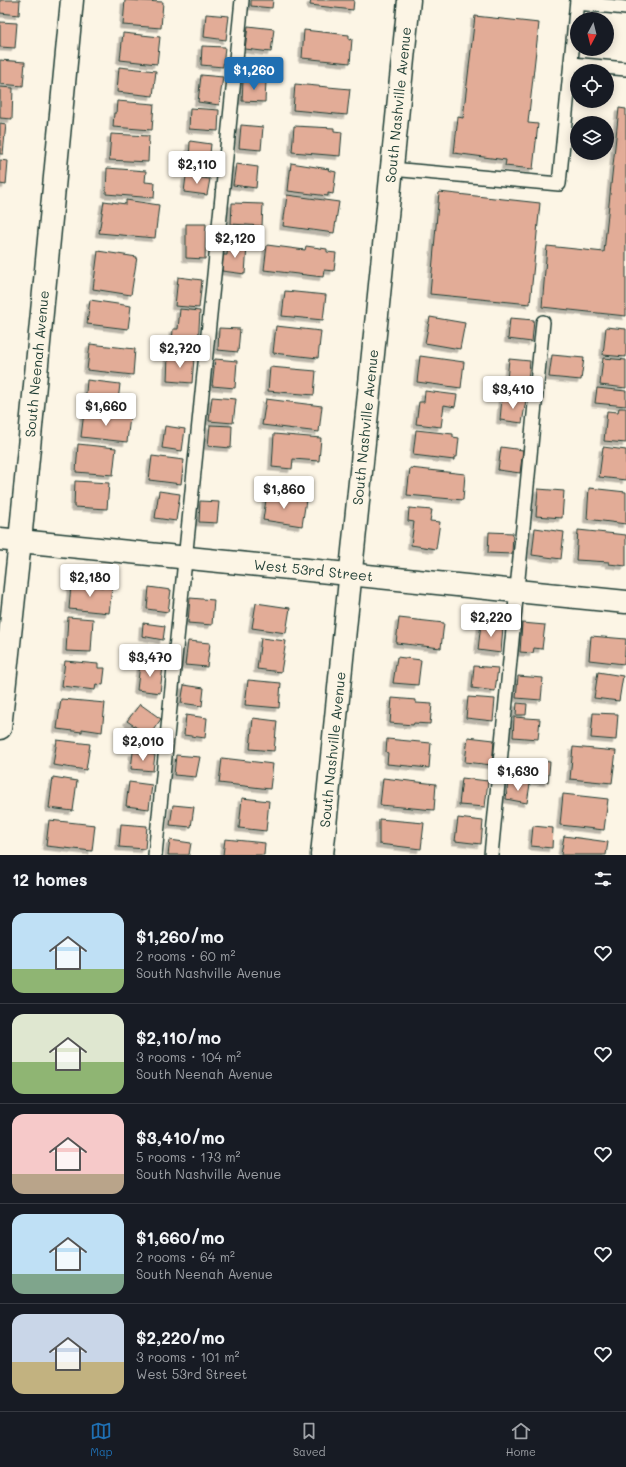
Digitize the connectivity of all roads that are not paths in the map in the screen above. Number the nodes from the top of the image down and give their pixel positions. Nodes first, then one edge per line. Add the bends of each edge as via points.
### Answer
1 (72, 0) edge
2 (242, 0) edge
3 (409, 0) edge
4 (577, 1) edge
5 (626, 8) edge
6 (572, 64) edge
7 (614, 68) edge
8 (626, 69) edge
9 (570, 82) edge
10 (392, 169) junction
11 (543, 322) dead end
12 (10, 540) edge
13 (186, 557) junction
14 (350, 574) junction
15 (517, 591) junction
16 (626, 602) edge
17 (0, 728) edge
18 (155, 855) edge
19 (322, 855) edge
20 (491, 855) edge

1 - 12 street, South Neenah Avenue
2 - 13 lane
3 - 10 street, South Nashville Avenue
4 - 5 lane
4 - 6 lane
7 - 8 lane
9 - 10 lane via 559,184
10 - 14 street, South Nashville Avenue
11 - 15 lane
12 - 13 street, West 53rd Street
12 - 17 street, South Neenah Avenue
13 - 14 street, West 53rd Street
13 - 18 lane
14 - 15 street, West 53rd Street
14 - 19 street, South Nashville Avenue
15 - 16 street, West 53rd Street
15 - 20 lane

